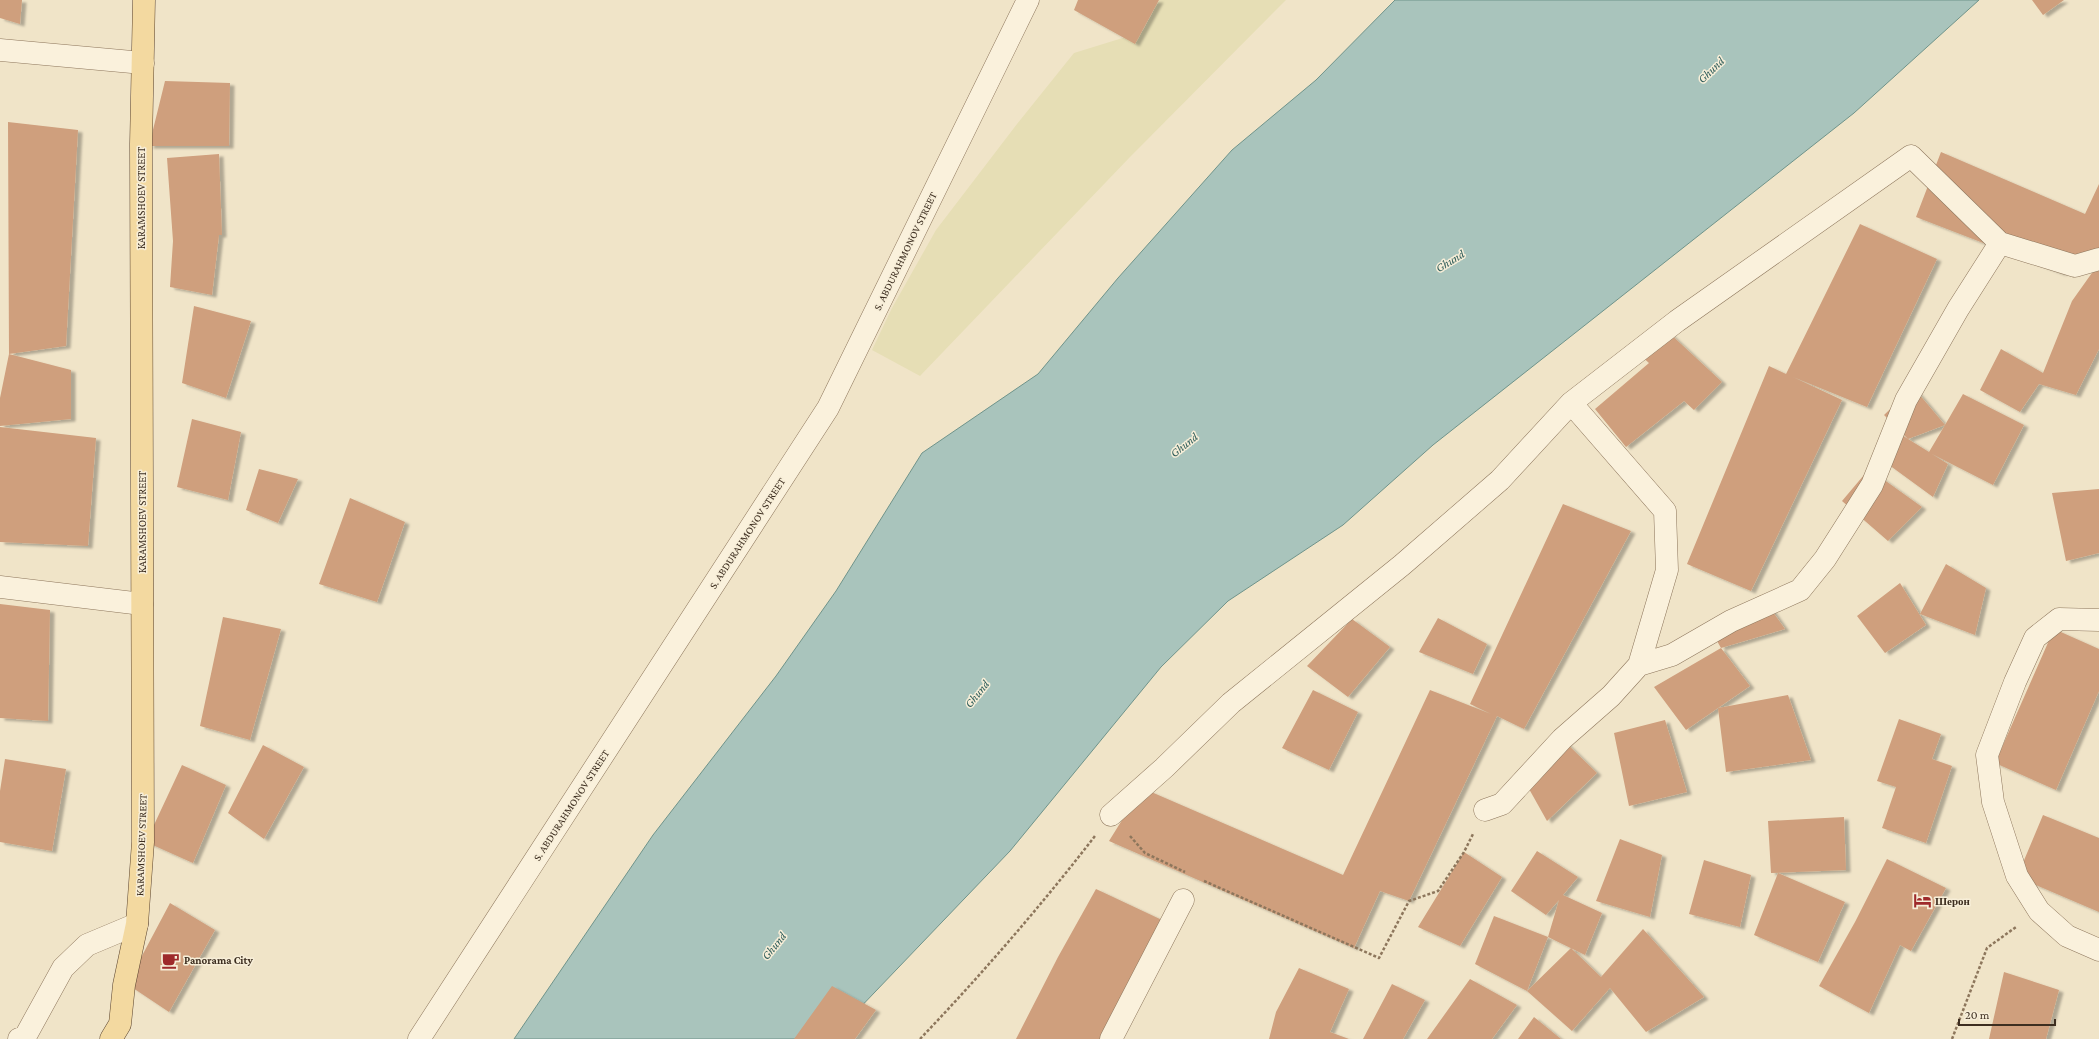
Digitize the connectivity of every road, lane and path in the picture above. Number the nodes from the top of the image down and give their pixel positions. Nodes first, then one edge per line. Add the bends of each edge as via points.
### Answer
1 (144, 0) edge
2 (1028, 0) edge
3 (0, 50) edge
4 (143, 63) junction
5 (2000, 242) junction
6 (2099, 259) edge
7 (1571, 403) junction
8 (0, 587) edge
9 (142, 604) junction
10 (2099, 620) edge
11 (1639, 665) junction
12 (1485, 810) joint
13 (1111, 815) junction
14 (1192, 875) dead end
15 (1199, 878) dead end
16 (1183, 900) dead end
17 (2039, 911) junction
18 (137, 924) junction
19 (2099, 950) edge
20 (19, 1039) edge
21 (111, 1039) edge
22 (419, 1039) edge
23 (920, 1039) edge
24 (1111, 1039) edge
25 (1952, 1039) edge

1 - 4 main road, KARAMSHOEV STREET
2 - 22 street, S. ABDURAHMONOV STREET via 828,408
3 - 4 street
4 - 9 main road, KARAMSHOEV STREET
5 - 6 street via 2075,266
5 - 7 street via 1911,156 1677,321
5 - 11 street via 1906,400 1872,485 1825,559 1800,590 1731,622 1672,655
7 - 11 street via 1665,510 1667,570
7 - 13 street via 1500,480 1402,565 1231,703
8 - 9 street
9 - 18 main road, KARAMSHOEV STREET via 143,842
10 - 17 street via 2059,619 2035,638 1987,755 1993,802 2017,876
11 - 12 street via 1610,696 1562,739 1502,804
12 - 15 path via 1464,852 1438,891 1409,901 1379,958
13 - 14 path via 1145,853
13 - 23 path via 1038,909
16 - 24 street
17 - 19 street via 2067,936
17 - 25 path via 1986,948
18 - 20 street via 87,945 72,959 63,968 25,1037
18 - 21 main road, KARAMSHOEV STREET via 124,985 120,1024

